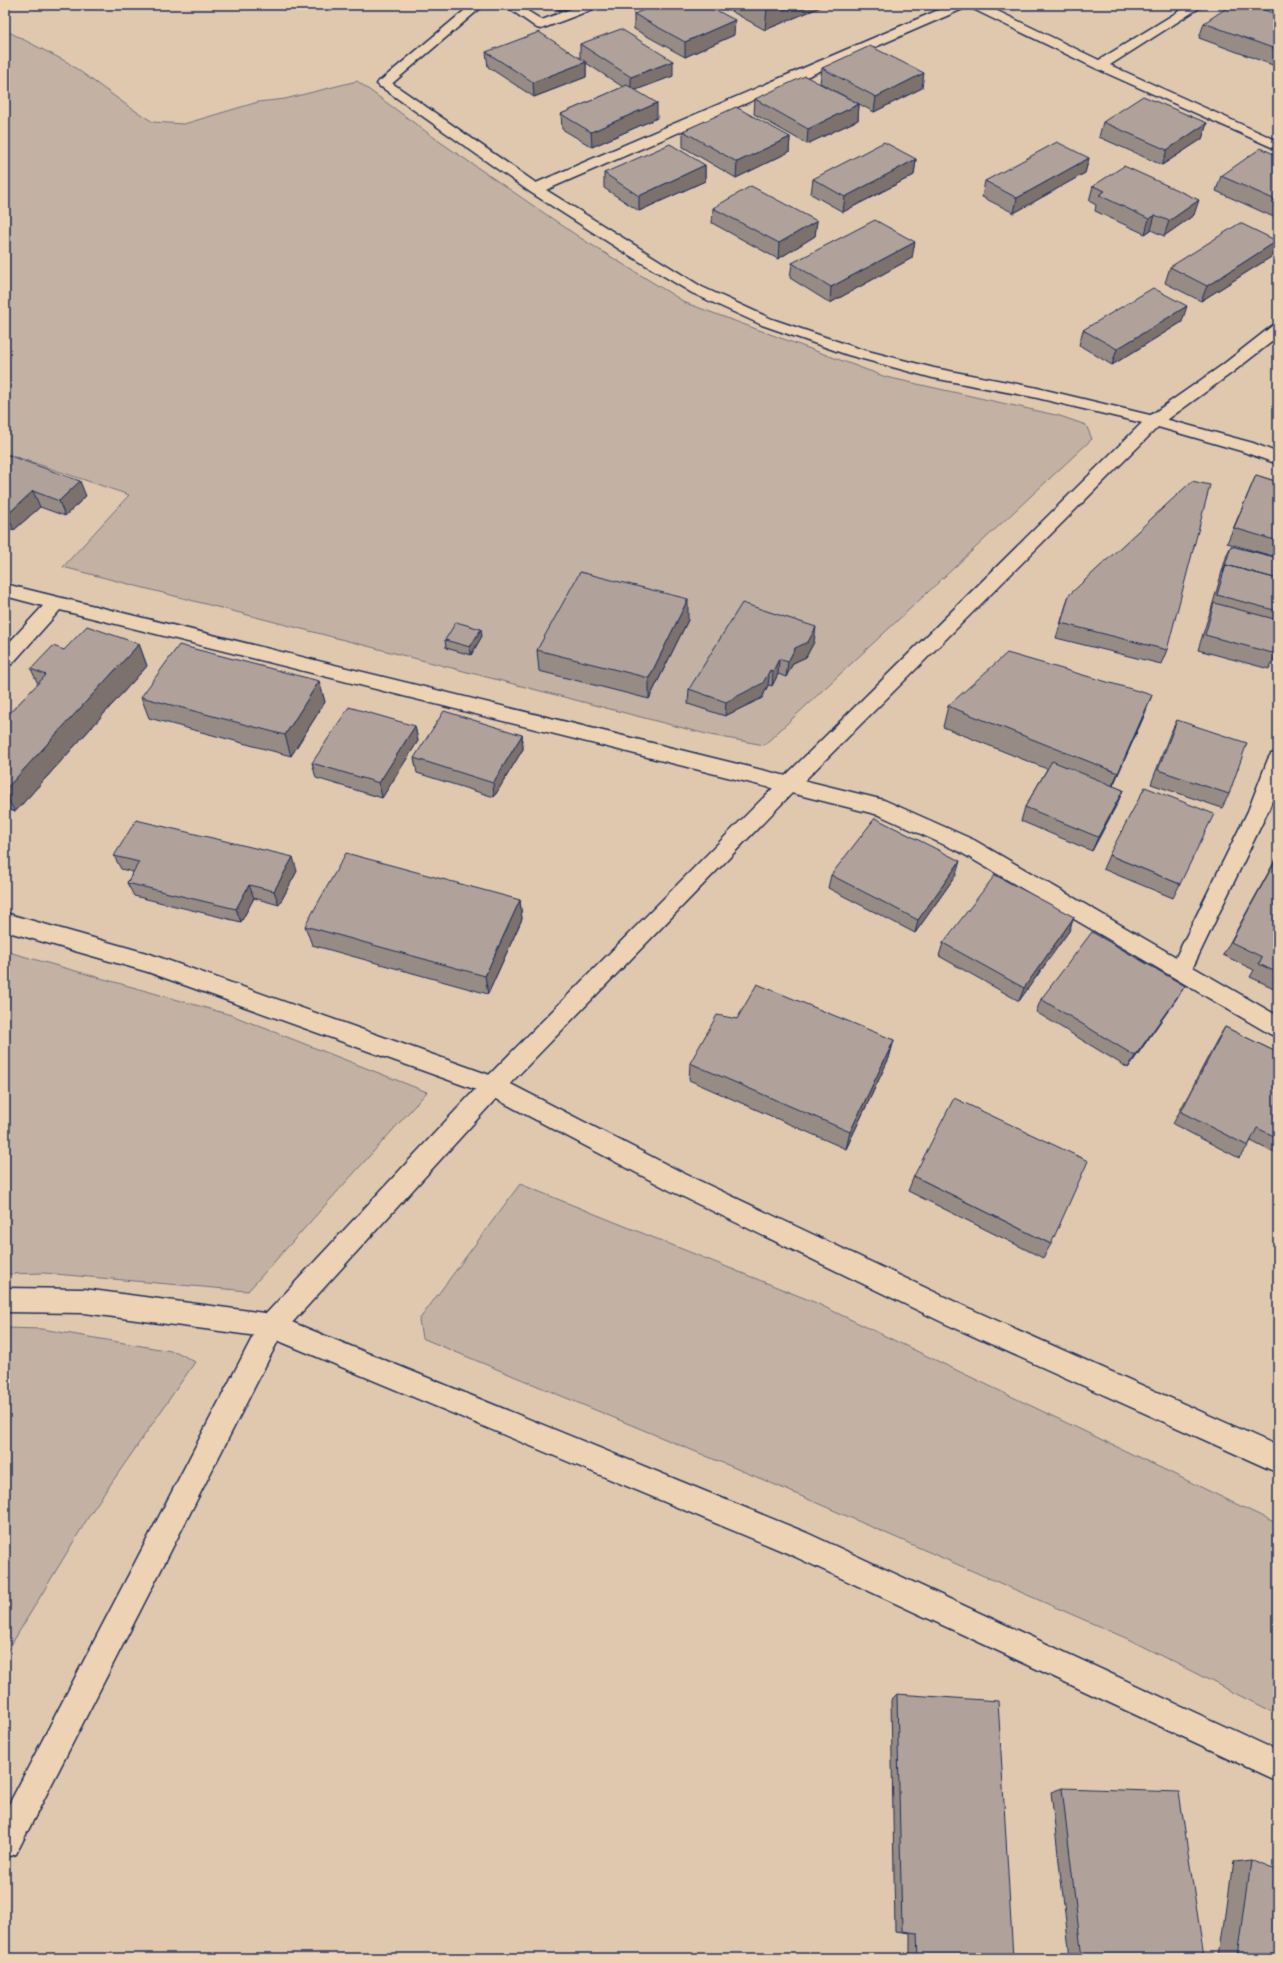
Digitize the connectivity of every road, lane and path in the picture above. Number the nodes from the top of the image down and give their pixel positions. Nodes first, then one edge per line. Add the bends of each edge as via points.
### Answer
1 (478, 5) edge
2 (510, 5) edge
3 (592, 5) edge
4 (961, 5) edge
5 (975, 5) edge
6 (1198, 5) edge
7 (1100, 65) junction
8 (384, 84) joint
9 (1278, 146) edge
10 (535, 190) junction
11 (1278, 330) edge
12 (1154, 421) junction
13 (1278, 459) edge
14 (5, 590) edge
15 (56, 603) junction
16 (5, 659) edge
17 (1278, 759) edge
18 (788, 785) junction
19 (5, 922) edge
20 (1181, 970) junction
21 (1278, 1027) edge
22 (493, 1086) junction
23 (5, 1300) edge
24 (272, 1326) junction
25 (1278, 1460) edge
26 (1278, 1766) edge
27 (5, 1843) edge

1 - 8 lane
2 - 3 lane via 541,25
4 - 10 street
5 - 7 street
6 - 7 street
7 - 9 street
8 - 10 street
10 - 12 street via 697,290 767,322 854,352 933,373 1033,392
11 - 12 street
12 - 13 street via 1247,447
12 - 18 street
14 - 15 street
15 - 16 street
15 - 18 street
17 - 20 street via 1258,812
18 - 20 street via 884,808 953,840
18 - 22 street
19 - 22 street via 150,962
20 - 21 street
22 - 24 street
22 - 25 street via 677,1182 955,1315
23 - 24 street via 84,1301
24 - 26 street via 797,1543
24 - 27 street

